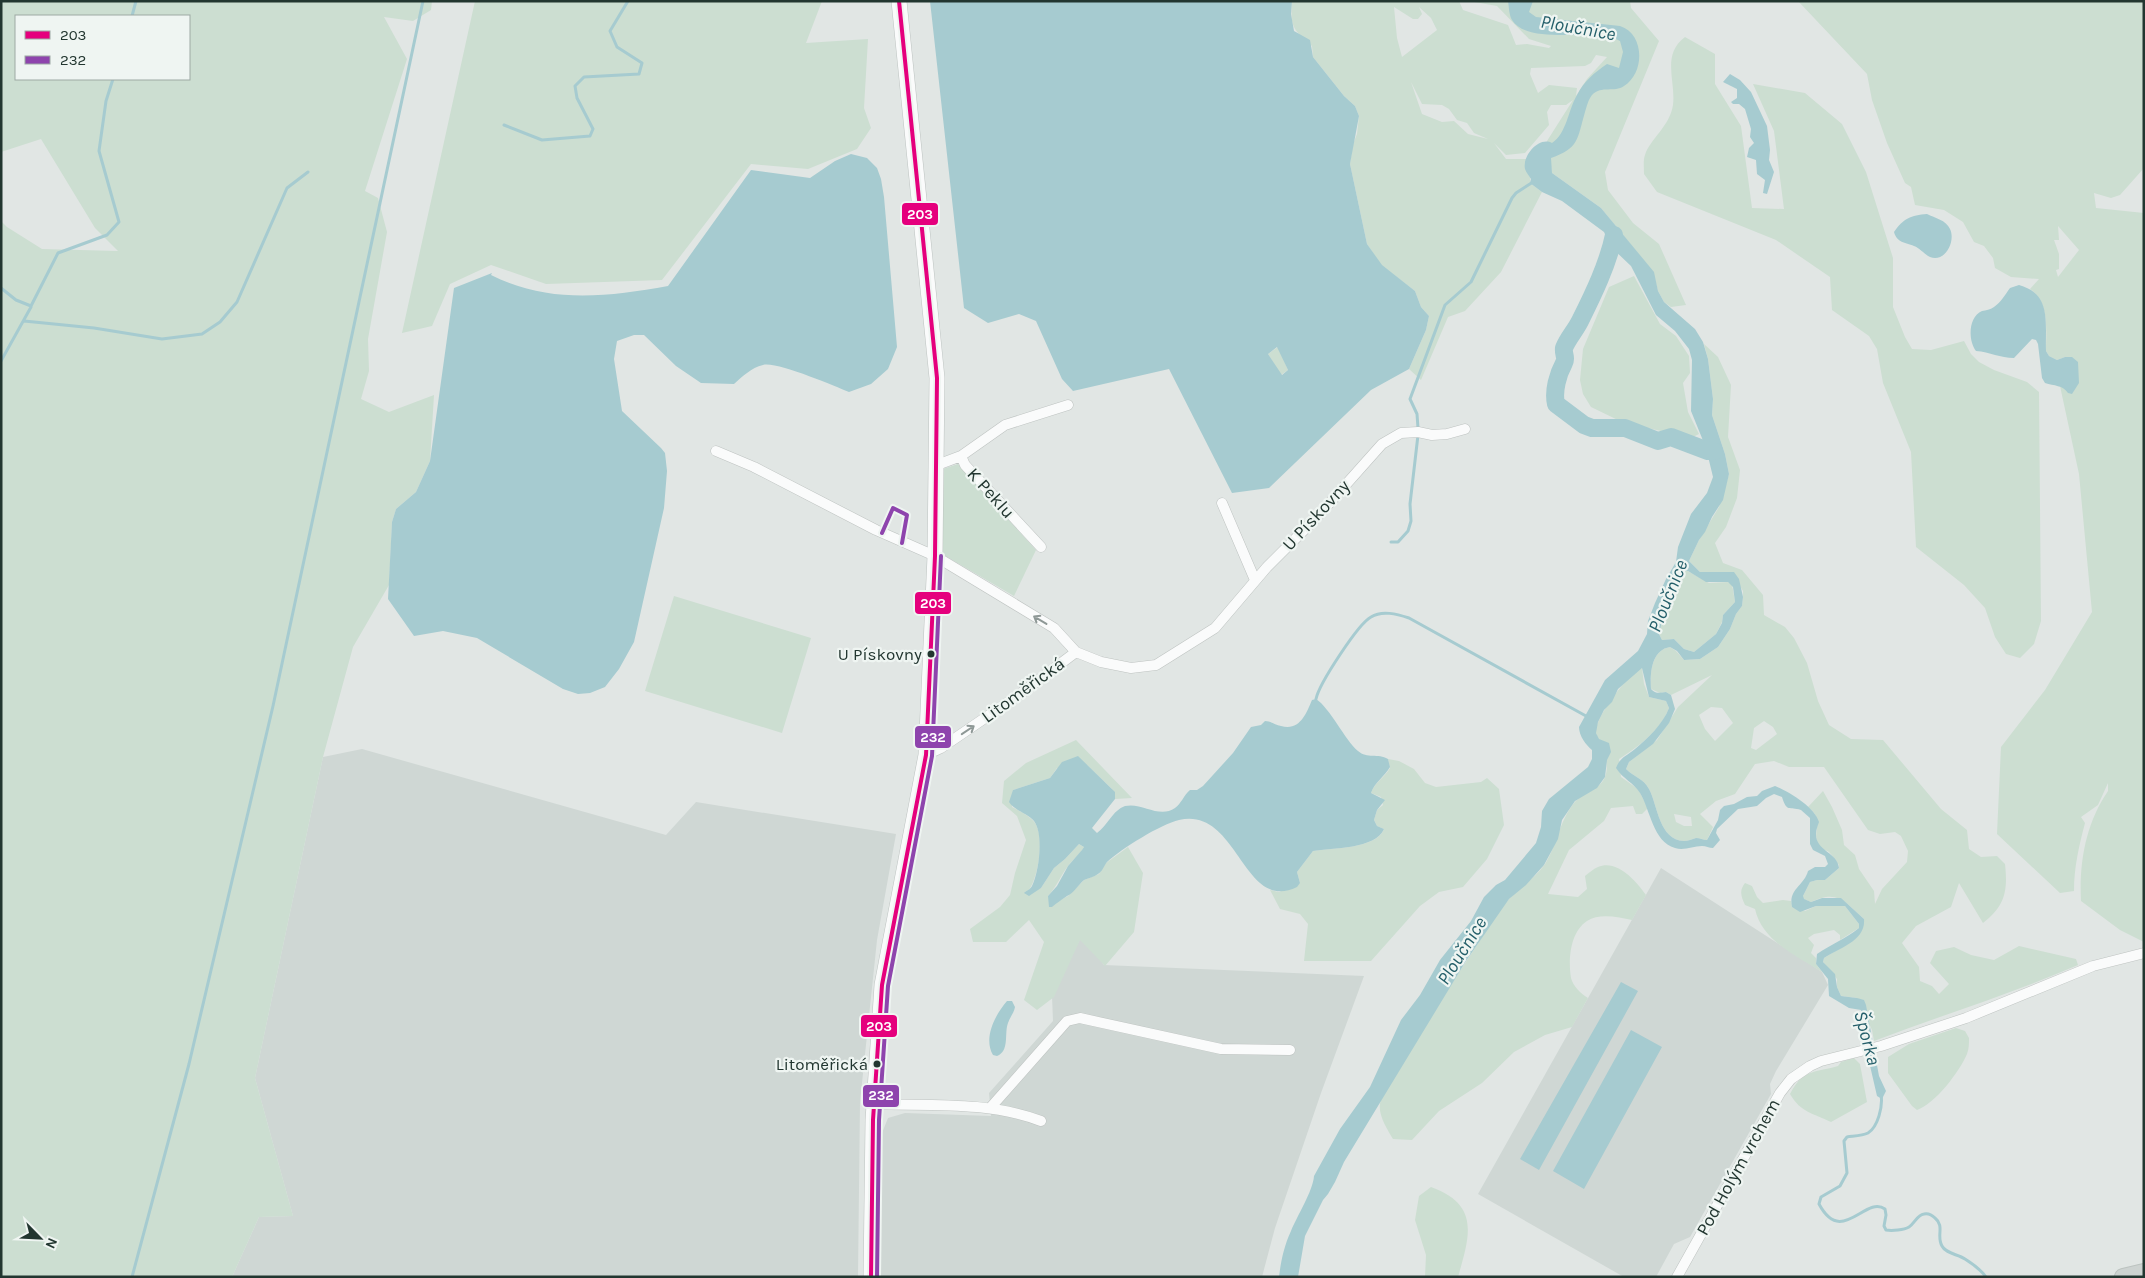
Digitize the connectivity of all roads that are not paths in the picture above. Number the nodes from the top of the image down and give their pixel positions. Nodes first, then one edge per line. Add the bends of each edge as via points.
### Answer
1 (900, 1) edge
2 (1068, 405) dead end
3 (1465, 429) dead end
4 (716, 451) dead end
5 (961, 456) junction
6 (937, 465) junction
7 (1222, 503) dead end
8 (1041, 547) dead end
9 (935, 556) junction
10 (1255, 580) junction
11 (1076, 652) junction
12 (926, 755) junction
13 (2144, 953) edge
14 (1290, 1050) dead end
15 (874, 1104) junction
16 (991, 1107) junction
17 (1041, 1121) dead end
18 (871, 1277) edge
19 (1677, 1277) edge

1 - 6 street via 937,378
2 - 5 street via 1005,425
3 - 10 street, U Pískovny via 1432,435 1401,433 1382,444
4 - 9 street, Litoměřická
5 - 6 street, K Peklu
5 - 8 street, K Peklu via 965,465
6 - 9 street
7 - 10 street
11 -> 9 street, Litoměřická via 1054,628
9 - 12 street
10 - 11 street, U Pískovny via 1215,628 1156,665 1131,668 1101,662
12 -> 11 street, Litoměřická via 1020,694
12 - 15 street via 882,985
13 - 19 street, Pod Holým vrchem via 2093,966 1966,1018 1810,1066 1780,1093
14 - 16 street via 1221,1049 1080,1018 1068,1021
15 - 16 street
15 - 18 street
16 - 17 street

